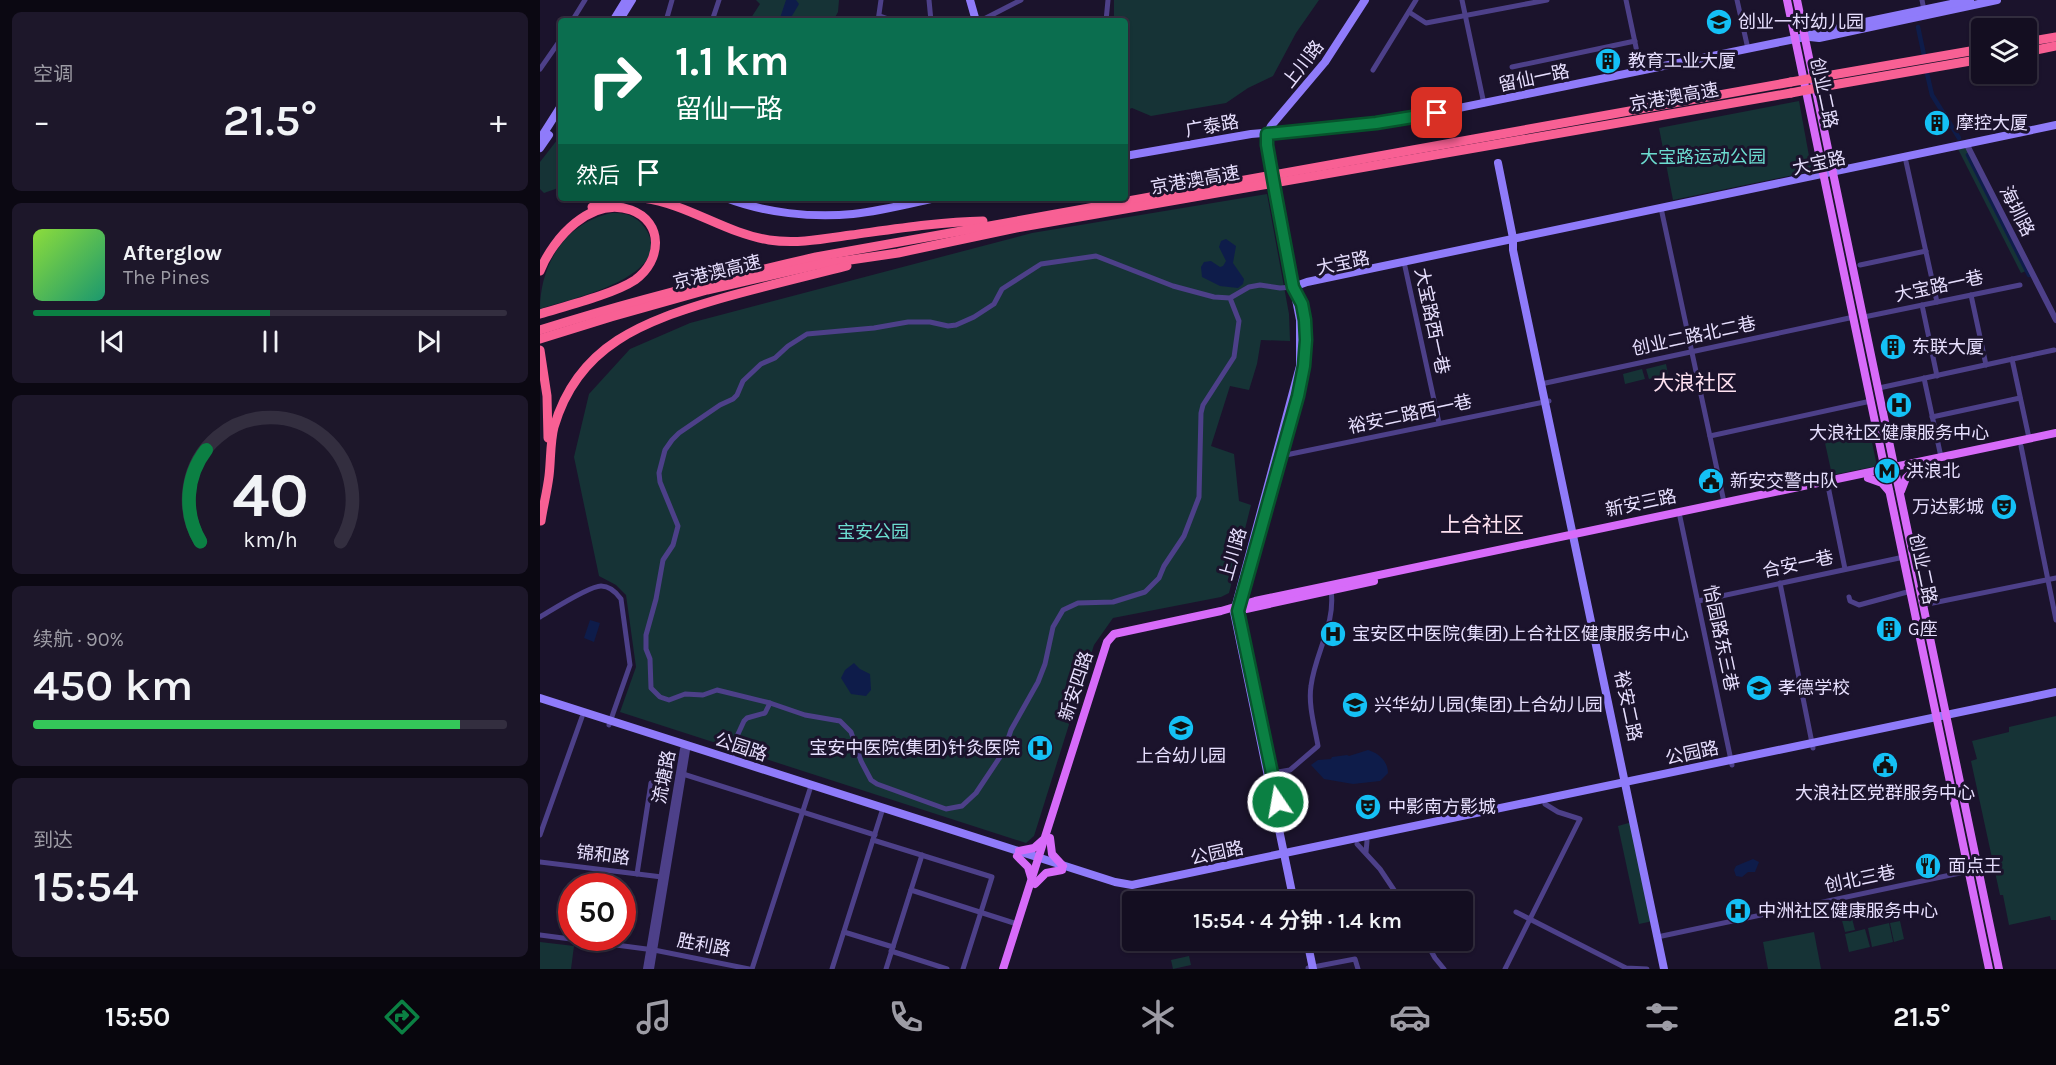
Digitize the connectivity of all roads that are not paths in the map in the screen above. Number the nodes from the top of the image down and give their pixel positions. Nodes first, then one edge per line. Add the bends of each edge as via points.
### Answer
1 (585, 0) edge
2 (626, 0) edge
3 (632, 0) edge
4 (672, 0) edge
5 (718, 0) edge
6 (881, 0) edge
7 (929, 0) edge
8 (970, 0) edge
9 (1021, 0) edge
10 (1108, 0) edge
11 (1365, 0) edge
12 (1416, 0) edge
13 (1462, 0) edge
14 (1547, 0) edge
15 (1626, 0) edge
16 (1737, 0) edge
17 (1787, 0) edge
18 (1797, 0) edge
19 (1922, 0) edge
20 (1970, 0) edge
21 (1997, 0) edge
22 (1924, 10) junction
23 (1409, 12) junction
24 (1466, 17) junction
25 (574, 18) edge
26 (615, 18) edge
27 (621, 18) edge
28 (667, 18) edge
29 (713, 18) edge
30 (879, 18) edge
31 (931, 18) edge
32 (977, 18) edge
33 (984, 18) edge
34 (1106, 18) edge
35 (1805, 37) junction
36 (2056, 37) edge
37 (1795, 39) junction
38 (2037, 40) edge
39 (1635, 41) junction
40 (558, 43) edge
41 (2056, 46) edge
42 (1748, 49) junction
43 (2037, 50) edge
44 (1971, 51) edge
45 (1971, 62) edge
46 (1512, 67) dead end
47 (540, 69) edge
48 (1373, 70) dead end
49 (1641, 71) junction
50 (1827, 81) junction
51 (1484, 104) junction
52 (558, 113) edge
53 (558, 114) edge
54 (2056, 126) edge
55 (1267, 134) junction
56 (540, 139) edge
57 (1968, 147) junction
58 (540, 148) edge
59 (1128, 155) edge
60 (1905, 158) junction
61 (1128, 160) edge
62 (1498, 163) dead end
63 (1834, 173) junction
64 (1825, 176) junction
65 (1128, 199) edge
66 (610, 201) edge
67 (656, 201) edge
68 (737, 201) edge
69 (756, 201) edge
70 (897, 201) edge
71 (920, 201) edge
72 (1118, 201) edge
73 (1662, 209) junction
74 (1016, 219) junction
75 (568, 225) junction
76 (1513, 241) junction
77 (1926, 252) junction
78 (898, 253) junction
79 (540, 258) edge
80 (1404, 263) junction
81 (1860, 265) dead end
82 (540, 271) edge
83 (2020, 285) dead end
84 (1293, 287) junction
85 (1971, 295) junction
86 (1230, 298) junction
87 (1937, 302) junction
88 (1922, 305) junction
89 (540, 314) edge
90 (1854, 317) junction
91 (1864, 317) junction
92 (2056, 320) edge
93 (540, 330) edge
94 (540, 339) edge
95 (540, 350) edge
96 (2054, 350) dead end
97 (1692, 351) junction
98 (2012, 359) junction
99 (1986, 365) junction
100 (1937, 376) junction
101 (1924, 378) junction
102 (1543, 384) junction
103 (1879, 388) junction
104 (2020, 398) junction
105 (1872, 401) junction
106 (1547, 402) junction
107 (1932, 417) junction
108 (1439, 423) junction
109 (2056, 433) edge
110 (1710, 436) junction
111 (2028, 438) junction
112 (2056, 438) edge
113 (2021, 446) junction
114 (1891, 448) junction
115 (1882, 452) junction
116 (1279, 457) junction
117 (1941, 457) junction
118 (1916, 465) junction
119 (1891, 470) junction
120 (1869, 475) junction
121 (549, 477) junction
122 (1828, 486) junction
123 (1896, 494) junction
124 (1724, 502) junction
125 (1680, 517) junction
126 (540, 523) edge
127 (1575, 536) junction
128 (1904, 557) junction
129 (1845, 569) junction
130 (2056, 578) edge
131 (2048, 580) junction
132 (1780, 583) junction
133 (1911, 591) junction
134 (1849, 597) dead end
135 (1332, 598) junction
136 (1698, 601) junction
137 (1923, 605) junction
138 (1236, 610) junction
139 (540, 617) edge
140 (2056, 620) edge
141 (2056, 692) edge
142 (2056, 696) edge
143 (541, 699) edge
144 (770, 703) junction
145 (582, 717) junction
146 (1942, 718) junction
147 (610, 723) junction
148 (1812, 745) junction
149 (685, 748) junction
150 (731, 759) junction
151 (1732, 762) junction
152 (683, 774) junction
153 (1270, 775) junction
154 (651, 783) dead end
155 (1628, 784) junction
156 (810, 789) junction
157 (1545, 804) junction
158 (883, 810) junction
159 (802, 812) junction
160 (540, 835) edge
161 (874, 837) junction
162 (1047, 838) junction
163 (1367, 841) junction
164 (1357, 844) junction
165 (1366, 852) junction
166 (1018, 854) junction
167 (922, 855) junction
168 (1287, 856) junction
169 (1040, 861) junction
170 (540, 862) edge
171 (1968, 863) junction
172 (1063, 868) junction
173 (1960, 873) junction
174 (637, 874) junction
175 (662, 877) junction
176 (1971, 880) junction
177 (1033, 883) junction
178 (911, 890) junction
179 (1292, 891) edge
180 (1296, 891) edge
181 (1394, 891) edge
182 (981, 912) junction
183 (1516, 912) dead end
184 (1529, 919) junction
185 (1017, 924) junction
186 (844, 932) junction
187 (540, 936) edge
188 (1662, 936) junction
189 (892, 949) junction
190 (652, 950) junction
191 (1307, 951) edge
192 (1432, 951) edge
193 (1442, 967) edge
194 (1311, 968) edge
195 (646, 969) edge
196 (651, 969) edge
197 (751, 969) edge
198 (832, 969) edge
199 (886, 969) edge
200 (947, 969) edge
201 (963, 969) edge
202 (1003, 969) edge
203 (1008, 969) edge
204 (1358, 969) edge
205 (1433, 969) edge
206 (1504, 969) edge
207 (1647, 969) edge
208 (1666, 969) edge
209 (1989, 969) edge
210 (1999, 969) edge

1 - 25 street
2 - 26 main road
3 - 27 main road
4 - 28 street
5 - 29 street
6 - 30 street
7 - 31 street
8 - 32 main road
9 - 33 street
10 - 34 street
11 - 55 main road, 上川路 via 1325,62
12 - 23 street
13 - 24 street
14 - 24 street
15 - 39 street
16 - 42 street
17 - 37 main road, 创业二路
18 - 35 main road, 创业二路
19 - 22 street
20 - 22 main road, 留仙一路
21 - 35 main road, 留仙一路 via 1819,38
22 - 35 main road, 留仙一路
23 - 24 street via 1426,23
23 - 48 street
24 - 51 street
35 - 37 main road, 留仙一路
35 - 63 main road, 创业二路
36 - 38 highway
37 - 42 main road, 留仙一路
37 - 64 main road, 创业二路
39 - 46 street
39 - 49 street
40 - 47 street
41 - 43 highway
42 - 49 main road, 留仙一路
44 - 50 highway
45 - 50 highway
49 - 51 main road, 留仙一路
50 - 65 highway, 京港澳高速, bridge via 1791,82
50 - 78 highway, 京港澳高速, bridge via 1791,93 1016,228
51 - 55 main road, 留仙一路 via 1376,123
52 - 56 main road
53 - 58 main road
54 - 57 main road, 大宝路
54 - 60 main road, 大宝路
55 - 59 main road, 广泰路
55 - 61 main road, 广泰路
55 - 84 main road, 上川路, bridge
57 - 60 main road, 大宝路
57 - 92 street, 海圳路
60 - 63 main road, 大宝路
60 - 77 street
62 - 76 main road, 裕安二路
63 - 64 main road, 大宝路
63 - 91 main road, 创业二路
64 - 73 main road, 大宝路
64 - 90 main road, 创业二路
66 - 75 highway via 587,209
67 - 74 highway via 738,232 783,241
68 - 71 main road via 809,214 853,214
69 - 70 main road via 810,210 853,209
72 - 74 highway, 京港澳高速, bridge
73 - 76 main road, 大宝路
73 - 97 street
74 - 93 highway, 京港澳高速 via 816,256 642,299
75 - 79 highway
75 - 82 highway
75 - 89 highway via 602,209 629,209 644,218 654,232 655,255 640,276 626,285
76 - 80 main road, 大宝路
76 - 102 main road, 裕安二路
77 - 81 street
77 - 87 street
78 - 94 highway, 京港澳高速 via 816,265 707,290
78 - 121 highway via 679,311 646,323 619,339 595,358 568,394 554,426
80 - 84 main road, 大宝路
80 - 108 street, 大宝路西一巷
83 - 85 street, 大宝路一巷
84 - 86 street via 1260,285
84 - 116 main road, 上川路 via 1300,320 1300,366
85 - 87 street, 大宝路一巷
85 - 99 street
86 - 144 street via 1239,321 1236,347 1230,366 1203,405 1199,497 1184,536 1146,592 1113,602 1078,603 1063,610 1053,627 1046,664 1004,751 986,780 962,806 946,809 877,784 866,772 851,732 844,724
86 - 144 street via 1173,286 1096,256 1047,262 1002,289 994,304 956,325 908,322 800,337 755,369 733,399 672,440 659,472 678,526 673,545 663,560 646,634 651,688 669,700 717,690
87 - 88 street, 大宝路一巷
88 - 91 street, 大宝路一巷
88 - 100 street
90 - 97 street, 创业二路北二巷
90 - 105 main road, 创业二路
91 - 103 main road, 创业二路
95 - 121 highway via 547,396
96 - 98 street
97 - 102 street, 创业二路北二巷
97 - 110 street
98 - 99 street
98 - 104 street
99 - 100 street
100 - 101 street
101 - 103 street
101 - 107 street
102 - 106 main road, 裕安二路
103 - 114 main road, 创业二路
104 - 107 street
104 - 111 street
105 - 110 street
105 - 115 main road, 创业二路
106 - 108 street, 裕安二路西一巷
106 - 127 main road, 裕安二路
107 - 117 street
108 - 116 street, 裕安二路西一巷
109 - 111 main road, 新安三路
110 - 124 street
111 - 117 main road, 新安三路
112 - 113 main road, 新安三路
113 - 118 main road, 新安三路
113 - 131 street
114 - 118 main road via 1900,459
114 - 119 main road, 创业二路
115 - 119 main road, 创业二路
115 - 120 main road
116 - 138 main road, 上川路
117 - 118 main road, 新安三路
118 - 119 main road, 新安三路
118 - 123 main road
119 - 120 main road, 新安三路
119 - 123 main road, 创业二路
120 - 122 main road, 新安三路
120 - 123 main road
120 - 124 main road, 新安三路
121 - 126 highway
122 - 125 main road, 新安三路
122 - 129 street
123 - 128 main road, 创业二路
123 - 137 main road, 创业二路
124 - 127 main road, 新安三路
125 - 127 main road, 新安三路
125 - 136 street, 怡园路东三巷
127 - 135 main road, 新安三路
127 - 138 main road, 新安三路 via 1255,600
127 - 155 main road, 裕安二路
128 - 129 street, 合安一巷
128 - 133 main road, 创业二路
129 - 132 street, 合安一巷
130 - 131 street
131 - 137 street
131 - 140 street
132 - 136 street, 合安一巷
132 - 148 street
133 - 134 street via 1859,605
133 - 146 main road, 创业二路
135 - 138 main road, 新安三路
135 - 153 street via 1331,617 1310,692 1318,746 1290,770
136 - 151 street, 怡园路东三巷
137 - 146 main road, 创业二路
138 - 153 main road, 上川路
138 - 162 main road, 新安四路 via 1119,632 1107,642
139 - 147 street via 591,589 601,586 617,592 630,665
141 - 146 main road, 公园路
142 - 146 main road, 公园路
143 - 145 main road, 公园路
143 - 147 main road, 公园路
144 - 150 street via 765,713 747,718 740,726
145 - 147 main road, 公园路
145 - 160 street
146 - 148 main road, 公园路
146 - 171 main road, 创业二路
146 - 210 main road, 创业二路
147 - 149 main road, 公园路
148 - 151 main road, 公园路
149 - 150 main road, 公园路
149 - 152 street, 流塘路
149 - 156 main road, 公园路
149 - 175 street, 流塘路
150 - 158 main road, 公园路
151 - 155 main road, 公园路
152 - 159 street
152 - 190 street, 流塘路
153 - 168 main road, 上川路
154 - 174 street
155 - 157 main road, 公园路
155 - 168 main road, 公园路
155 - 188 main road, 裕安二路
155 - 208 main road, 裕安二路
156 - 158 main road, 公园路
156 - 159 street
157 - 163 main road, 公园路
157 - 184 street via 1580,819
158 - 161 street
158 - 166 main road, 公园路
159 - 161 street
159 - 197 street
161 - 167 street
161 - 186 street
162 - 166 main road
162 - 169 main road, 新安四路
162 - 172 main road via 1052,854
163 - 164 main road, 公园路
163 - 165 street
164 - 165 street
164 - 168 main road, 公园路
165 - 181 street
166 - 169 main road, 公园路
166 - 177 main road
167 - 178 street
167 - 182 street via 992,877
168 - 172 main road, 公园路 via 1137,890 1118,888
168 - 179 main road, 上川路
168 - 180 main road, 上川路
169 - 172 main road, 公园路
169 - 177 main road, 新安四路
170 - 174 street, 锦和路
171 - 173 street
171 - 176 main road, 创业二路
172 - 177 main road via 1046,873
173 - 176 street
173 - 188 street, 创北三巷
174 - 175 street, 锦和路
175 - 190 street, 流塘路
176 - 209 main road, 创业二路
177 - 185 main road, 新安四路
177 - 203 main road, 新安四路
178 - 182 street
178 - 189 street
182 - 185 street
182 - 201 street
183 - 184 street
184 - 206 street
184 - 207 street via 1626,968
185 - 202 main road, 新安四路
186 - 189 street
186 - 198 street
187 - 190 street, 胜利路
188 - 208 main road, 裕安二路
189 - 199 street
189 - 200 street
190 - 195 street, 流塘路
190 - 196 street, 流塘路
190 - 197 street, 胜利路
191 - 194 main road
192 - 193 street
193 - 205 street
194 - 204 street via 1355,959

